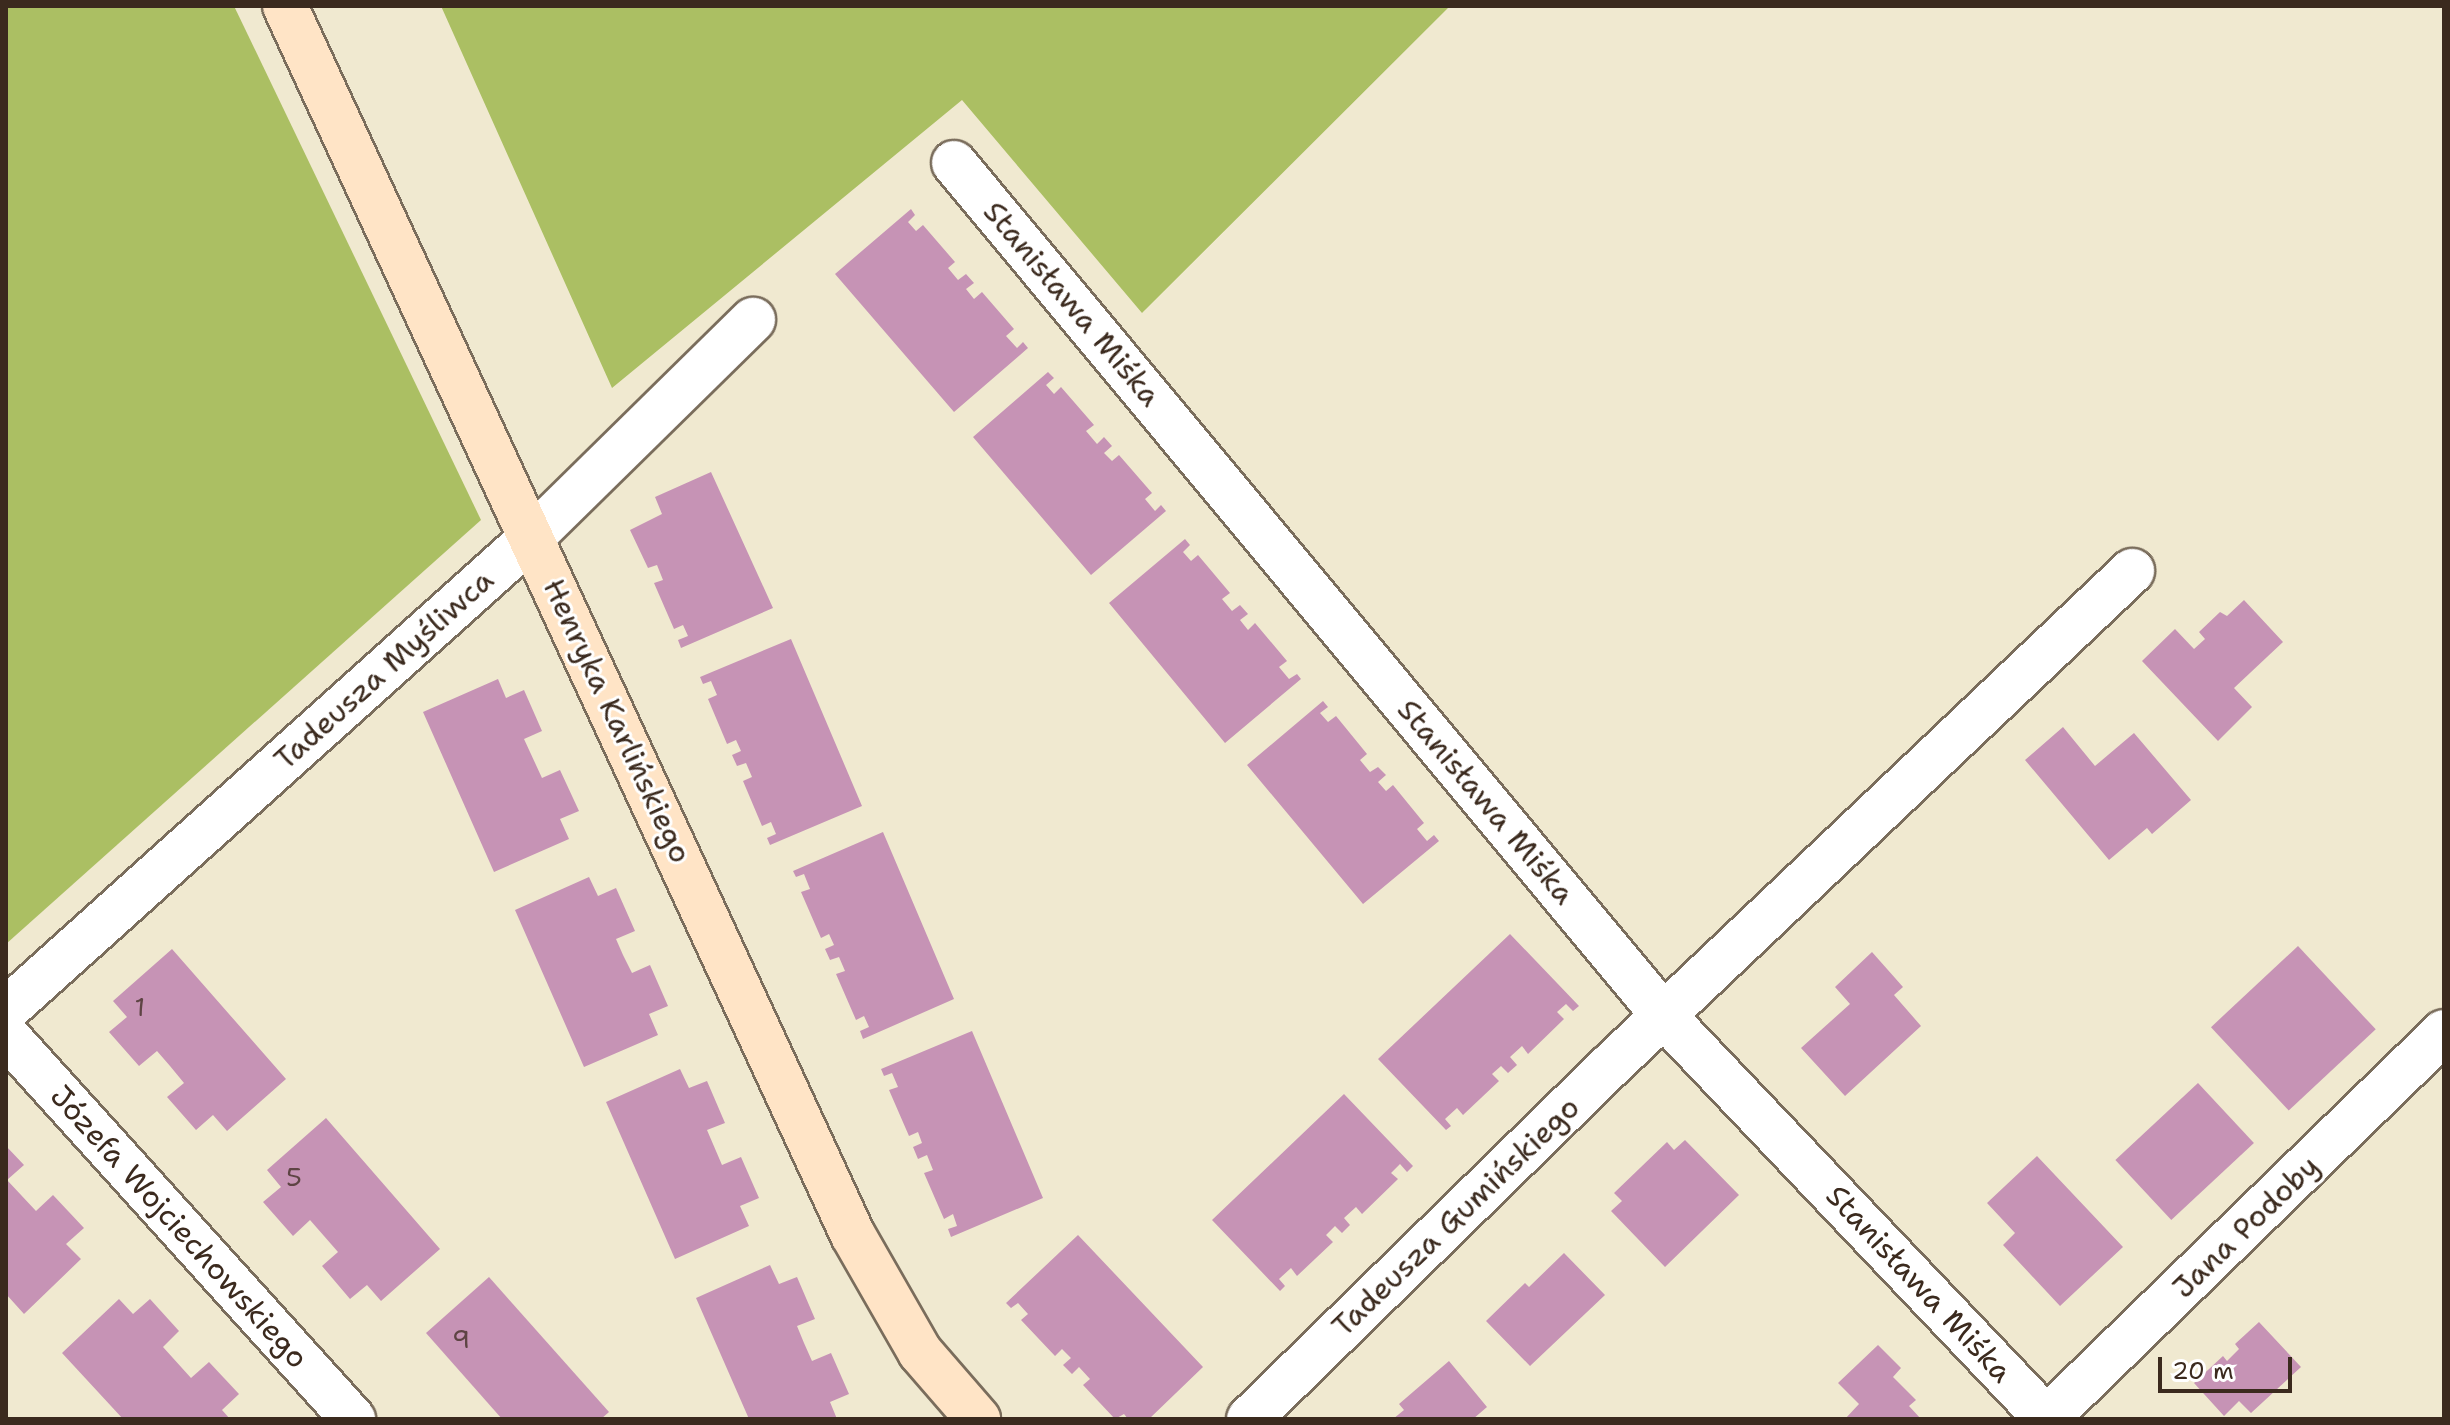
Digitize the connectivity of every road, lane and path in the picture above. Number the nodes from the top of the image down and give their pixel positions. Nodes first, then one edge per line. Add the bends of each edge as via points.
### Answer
1 (285, 6) edge
2 (954, 163) dead end
3 (753, 320) dead end
4 (532, 537) junction
5 (2132, 571) dead end
6 (6, 1010) edge
7 (1663, 1015) junction
8 (2444, 1032) edge
9 (6, 1035) edge
10 (353, 1419) edge
11 (978, 1419) edge
12 (1249, 1419) edge
13 (2046, 1419) edge

1 - 4 street, Henryka Karlińskiego
2 - 7 street, Stanisława Miśka
3 - 4 street, Tadeusza Myśliwca
4 - 6 street, Tadeusza Myśliwca
4 - 11 street, Henryka Karlińskiego via 853,1235 920,1352
5 - 7 street, Tadeusza Gumińskiego
7 - 12 street, Tadeusza Gumińskiego
7 - 13 street, Stanisława Miśka
8 - 13 street, Jana Podoby
9 - 10 street, Józefa Wojciechowskiego

